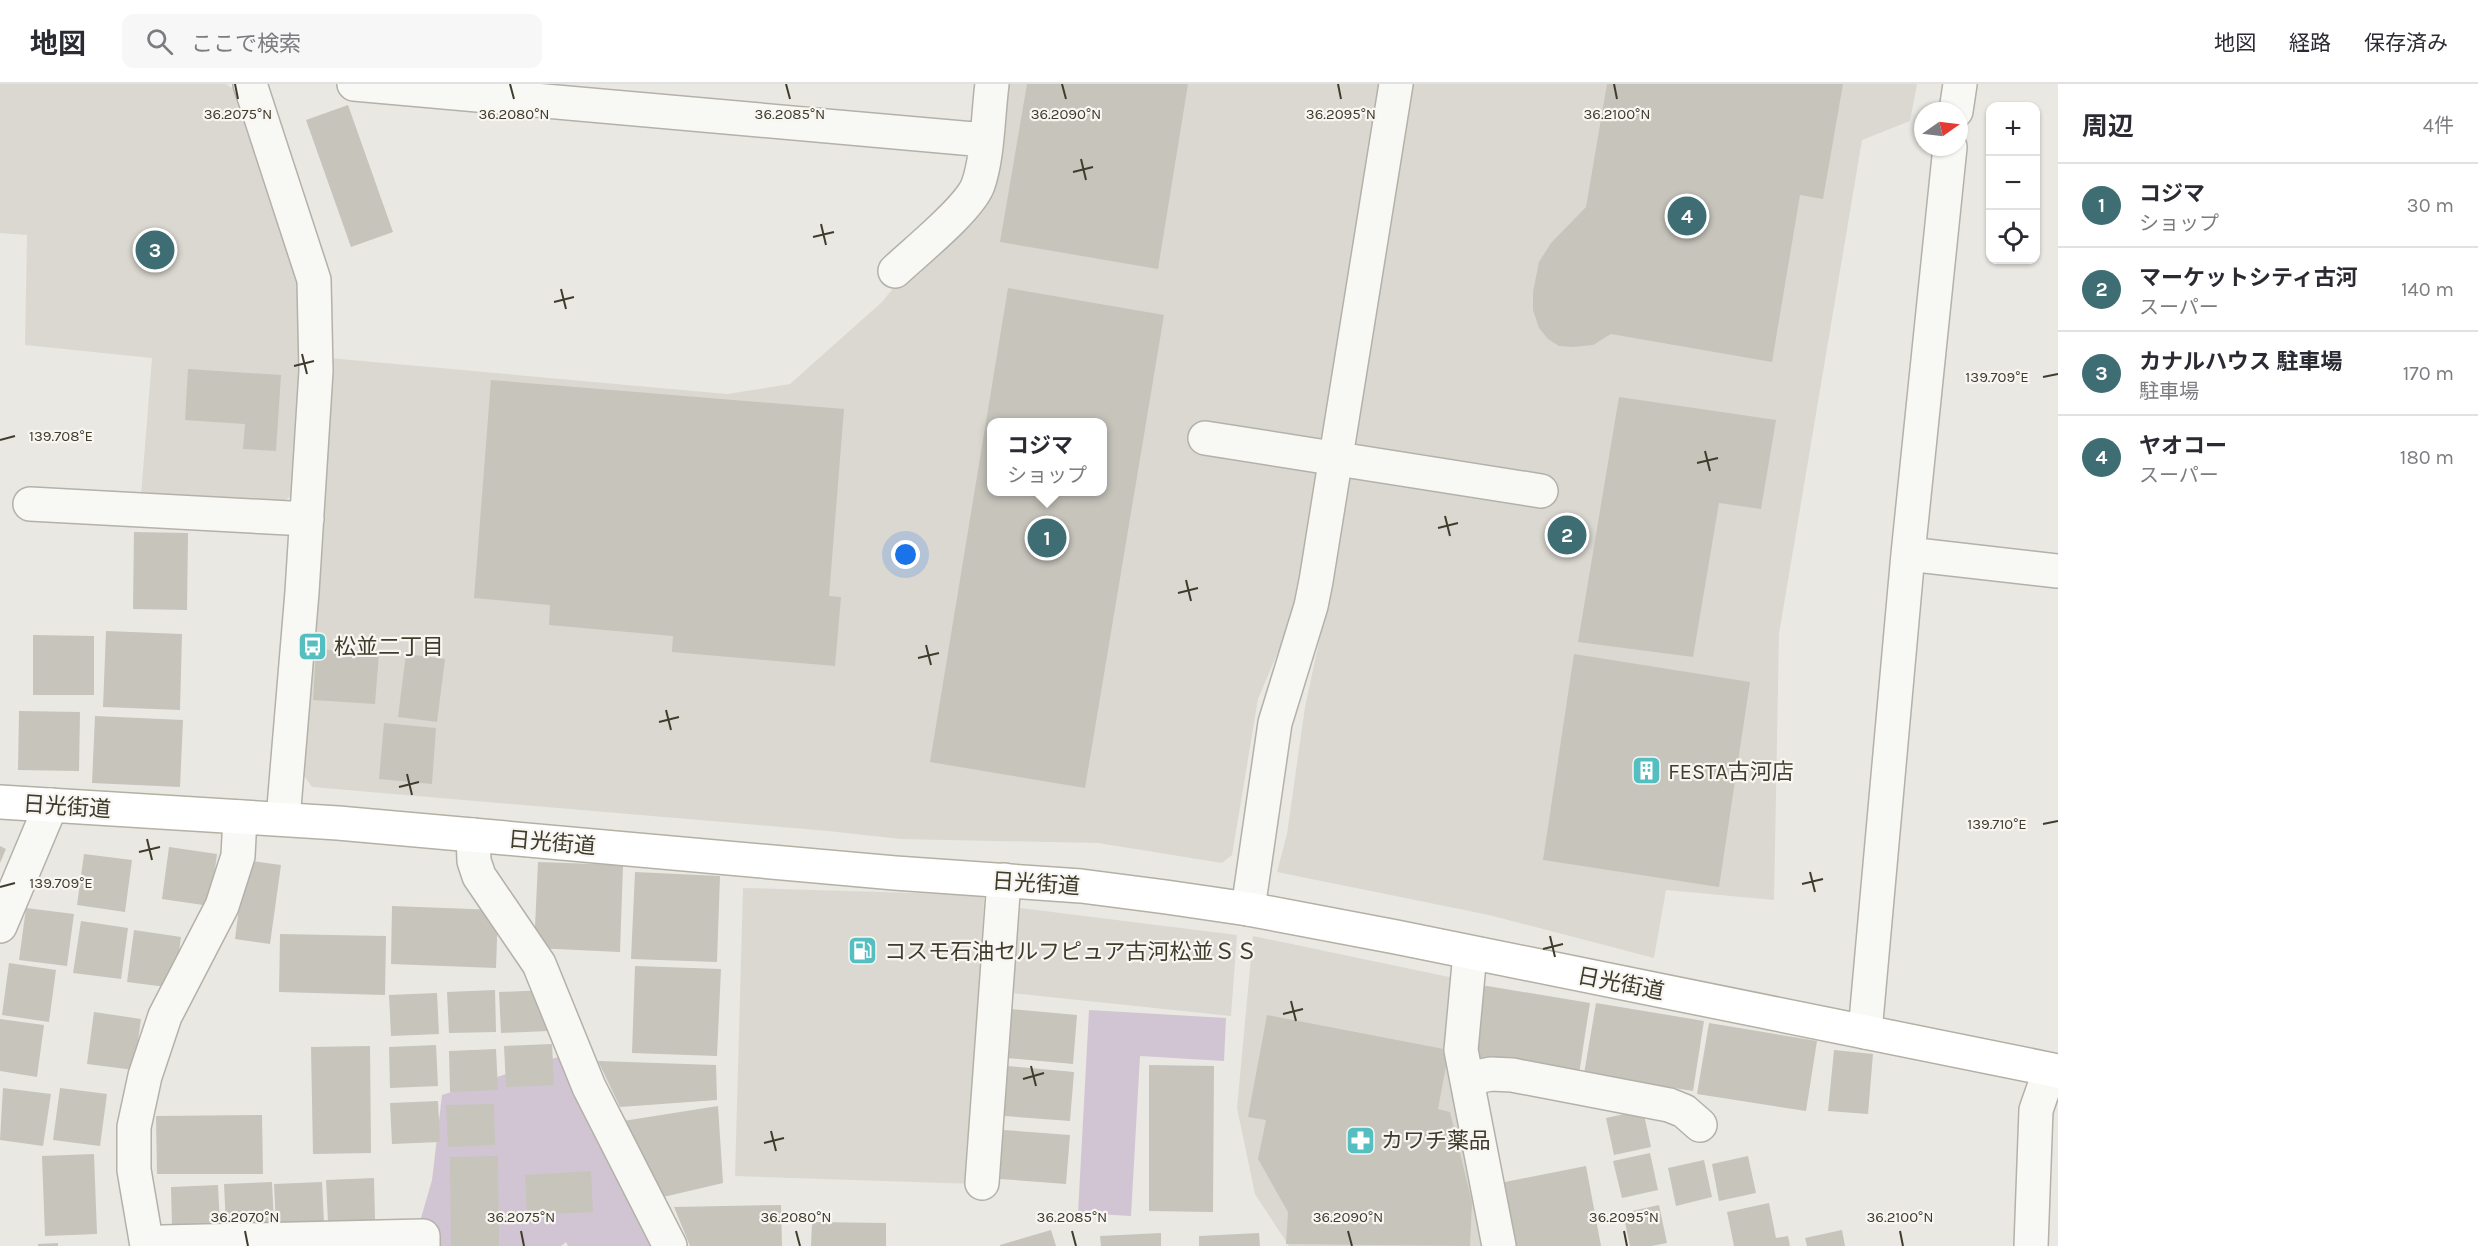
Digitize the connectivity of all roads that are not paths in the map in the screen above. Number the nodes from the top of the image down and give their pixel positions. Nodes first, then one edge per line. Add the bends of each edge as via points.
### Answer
1 (249, 84) edge
2 (354, 84) edge
3 (992, 84) edge
4 (1396, 84) edge
5 (1960, 84) edge
6 (633, 96) edge
7 (1957, 102) edge
8 (985, 140) junction
9 (1949, 156) edge
10 (895, 271) dead end
11 (1205, 438) dead end
12 (1336, 458) junction
13 (1541, 491) dead end
14 (30, 504) dead end
15 (307, 519) junction
16 (1908, 554) junction
17 (2058, 571) edge
18 (0, 802) edge
19 (51, 805) junction
20 (240, 817) junction
21 (283, 819) junction
22 (472, 835) junction
23 (1004, 880) junction
24 (1248, 909) junction
25 (0, 926) edge
26 (1470, 953) junction
27 (1865, 1032) junction
28 (2054, 1071) edge
29 (1467, 1079) junction
30 (1700, 1125) dead end
31 (982, 1183) dead end
32 (149, 1246) edge
33 (423, 1246) edge
34 (670, 1246) edge
35 (1499, 1246) edge
36 (2031, 1246) edge

1 - 15 street via 314,280 316,371
2 - 6 street
3 - 8 street
4 - 12 street
5 - 7 street
6 - 8 street
8 - 10 street via 977,188 954,218
9 - 16 street
11 - 12 street
12 - 13 street
12 - 24 street via 1311,606 1275,723
14 - 15 street
15 - 21 street
16 - 17 street
16 - 27 street
18 - 19 main road, 日光街道
19 - 20 main road, 日光街道
19 - 25 street
20 - 21 main road, 日光街道
20 - 32 street via 238,856 222,906 165,1016 134,1127 134,1170
21 - 22 main road, 日光街道
22 - 23 main road, 日光街道
22 - 34 street via 479,876 539,964 589,1087
23 - 24 main road, 日光街道 via 1082,886
23 - 31 street
24 - 26 main road, 日光街道
26 - 27 main road, 日光街道
26 - 29 street via 1461,1050
27 - 28 main road, 日光街道
28 - 36 street via 2036,1110
29 - 30 street via 1512,1075 1669,1105 1684,1111
29 - 35 street
32 - 33 street via 163,1242 423,1236

